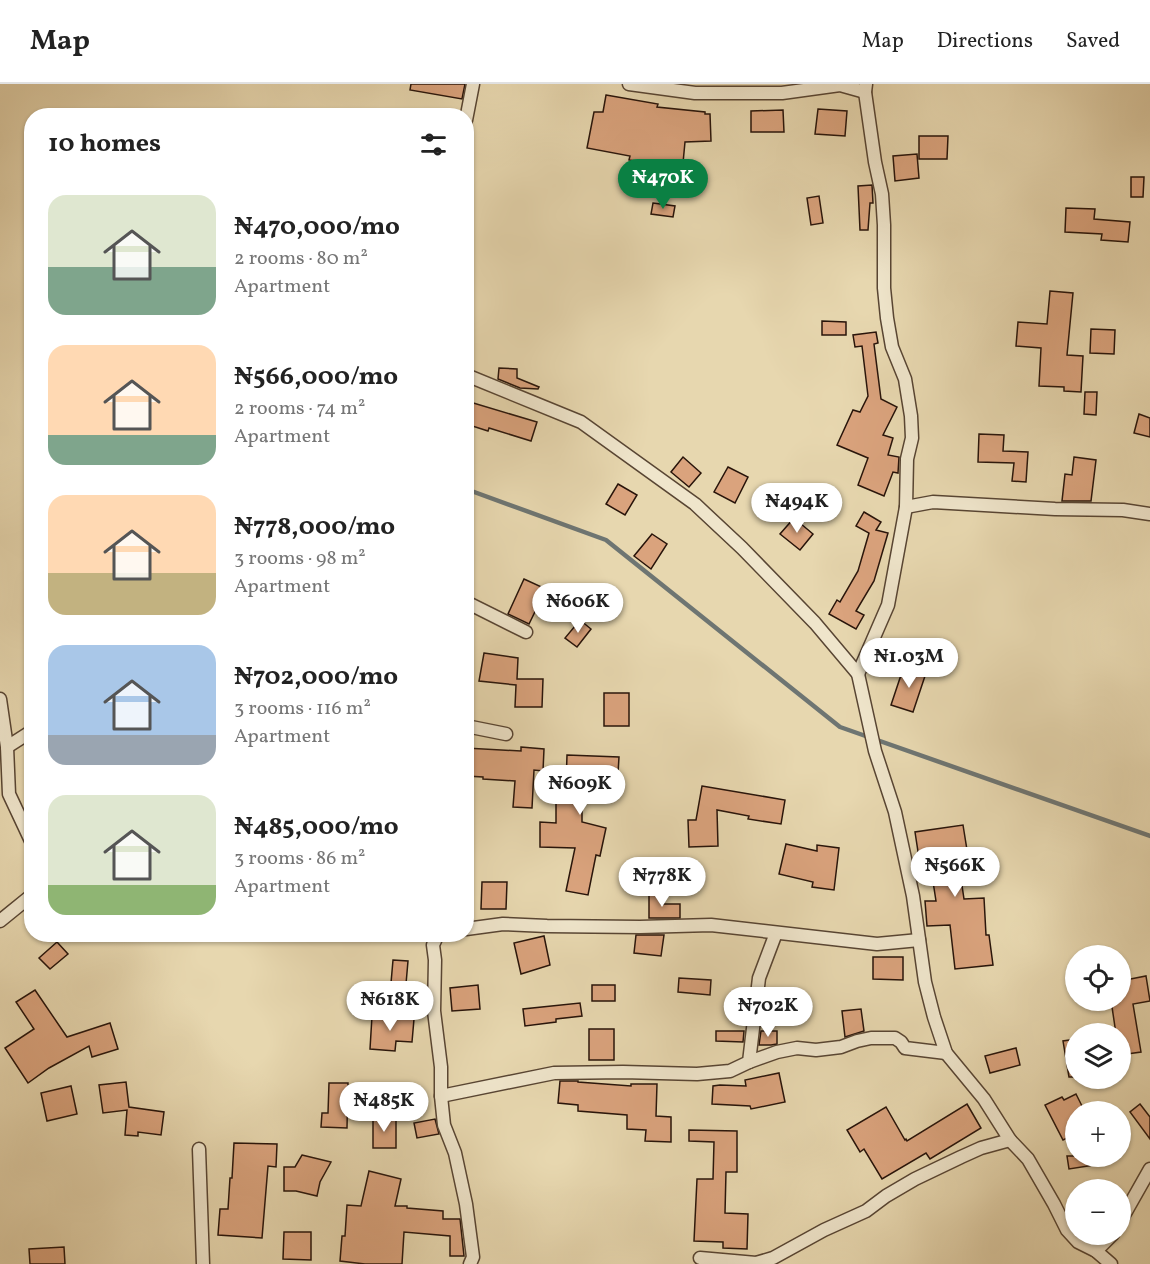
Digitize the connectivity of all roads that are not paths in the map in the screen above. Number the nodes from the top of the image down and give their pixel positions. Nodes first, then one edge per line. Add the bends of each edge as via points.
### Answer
1 (473, 84) edge
2 (629, 84) edge
3 (865, 88) edge
4 (468, 108) edge
5 (474, 378) edge
6 (906, 507) junction
7 (1150, 514) edge
8 (474, 606) edge
9 (526, 632) dead end
10 (858, 674) junction
11 (0, 699) edge
12 (474, 728) edge
13 (506, 734) dead end
14 (24, 736) edge
15 (7, 747) junction
16 (24, 826) edge
17 (24, 901) edge
18 (0, 921) edge
19 (474, 928) edge
20 (776, 933) junction
21 (919, 940) junction
22 (434, 942) edge
23 (946, 1053) junction
24 (748, 1062) junction
25 (441, 1096) junction
26 (1010, 1140) junction
27 (199, 1149) dead end
28 (1150, 1169) edge
29 (1131, 1203) edge
30 (1102, 1245) edge
31 (1096, 1251) junction
32 (700, 1258) dead end
33 (202, 1264) edge
34 (470, 1264) edge
35 (1111, 1264) edge

1 - 4 street
2 - 3 street via 695,93
3 - 6 street via 882,194 887,318 911,416
5 - 10 street via 581,422 695,504 815,623
6 - 7 street via 933,502
6 - 10 street via 888,605
8 - 9 street
10 - 21 street via 875,751 905,852
11 - 15 street
12 - 13 street
14 - 15 street
15 - 16 street via 9,794
17 - 18 street
19 - 20 street via 503,924 711,925
20 - 21 street via 877,944
20 - 24 street via 759,978
21 - 23 street via 927,991
22 - 25 street via 434,1011
23 - 24 street via 906,1048 895,1038 871,1038 841,1047 796,1048
23 - 26 street
24 - 25 street via 730,1071 697,1074 554,1073
25 - 34 street via 444,1125 466,1204 473,1257
26 - 31 street via 1028,1159 1067,1230 1078,1242
26 - 32 street via 961,1156 915,1179 866,1211 773,1258 756,1263
27 - 33 street
28 - 29 street
30 - 31 street
31 - 35 street

